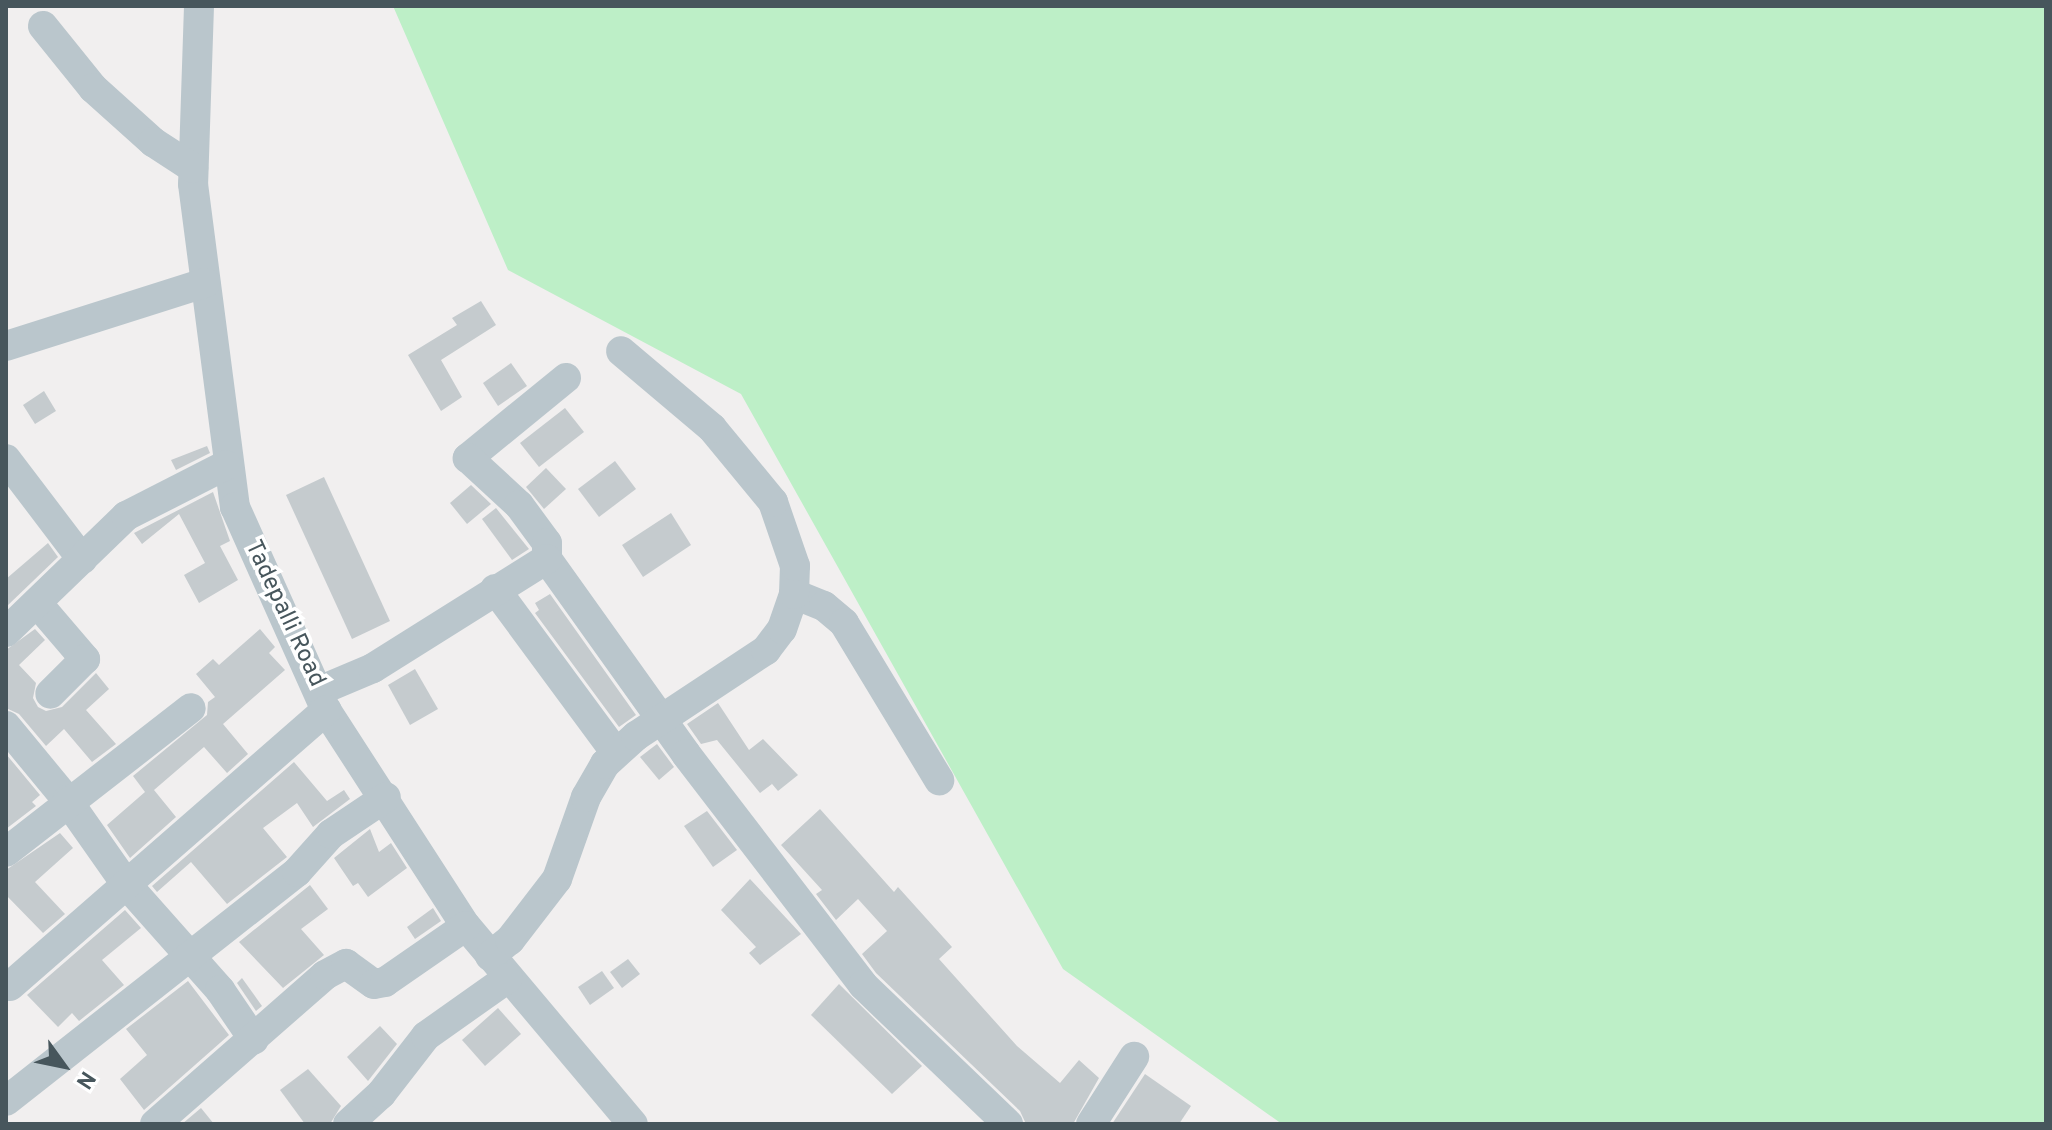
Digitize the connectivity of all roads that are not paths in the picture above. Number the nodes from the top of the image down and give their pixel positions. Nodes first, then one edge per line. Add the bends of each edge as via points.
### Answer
1 (199, 6) edge
2 (43, 26) dead end
3 (193, 168) junction
4 (205, 283) junction
5 (6, 346) edge
6 (621, 351) dead end
7 (566, 378) dead end
8 (6, 459) edge
9 (226, 465) junction
10 (16, 493) edge
11 (82, 559) junction
12 (547, 559) junction
13 (495, 589) junction
14 (794, 594) junction
15 (37, 603) junction
16 (6, 632) edge
17 (50, 694) dead end
18 (324, 700) junction
19 (191, 708) dead end
20 (662, 719) junction
21 (6, 726) edge
22 (616, 753) junction
23 (939, 780) dead end
24 (386, 797) junction
25 (67, 800) junction
26 (6, 852) edge
27 (126, 884) junction
28 (466, 926) junction
29 (190, 958) junction
30 (499, 967) junction
31 (10, 986) dead end
32 (254, 1040) junction
33 (1134, 1057) dead end
34 (6, 1101) edge
35 (155, 1124) edge
36 (348, 1124) edge
37 (633, 1124) edge
38 (1008, 1124) edge
39 (1091, 1124) edge

1 - 3 street, Tadepalli Road
2 - 3 street via 93,88 153,142
3 - 4 street, Tadepalli Road
4 - 5 street
4 - 9 street, Tadepalli Road
6 - 14 street via 712,428 773,502 795,566
7 - 12 street via 468,458 519,505 547,543
8 - 10 street
9 - 11 street via 126,516
9 - 18 street, Tadepalli Road via 235,507
10 - 11 street
11 - 15 street
12 - 13 street
12 - 20 street
13 - 18 street
13 - 22 street
14 - 20 street via 782,629 766,650
14 - 23 street via 824,606 844,623
15 - 16 street
15 - 17 street via 85,659
18 - 24 street, Tadepalli Road
18 - 27 street
19 - 25 street
20 - 22 street
20 - 38 street via 863,985
21 - 25 street
22 - 30 street via 586,797 557,879 510,940
24 - 28 street, Tadepalli Road
24 - 29 street via 331,834 297,872
25 - 26 street
25 - 27 street
27 - 29 street
27 - 31 street
28 - 30 street, Tadepalli Road
28 - 32 street via 385,982 374,984 346,964 325,975
29 - 32 street
29 - 34 street
30 - 36 street via 426,1036 381,1094
30 - 37 street, Tadepalli Road
32 - 35 street
33 - 39 street

